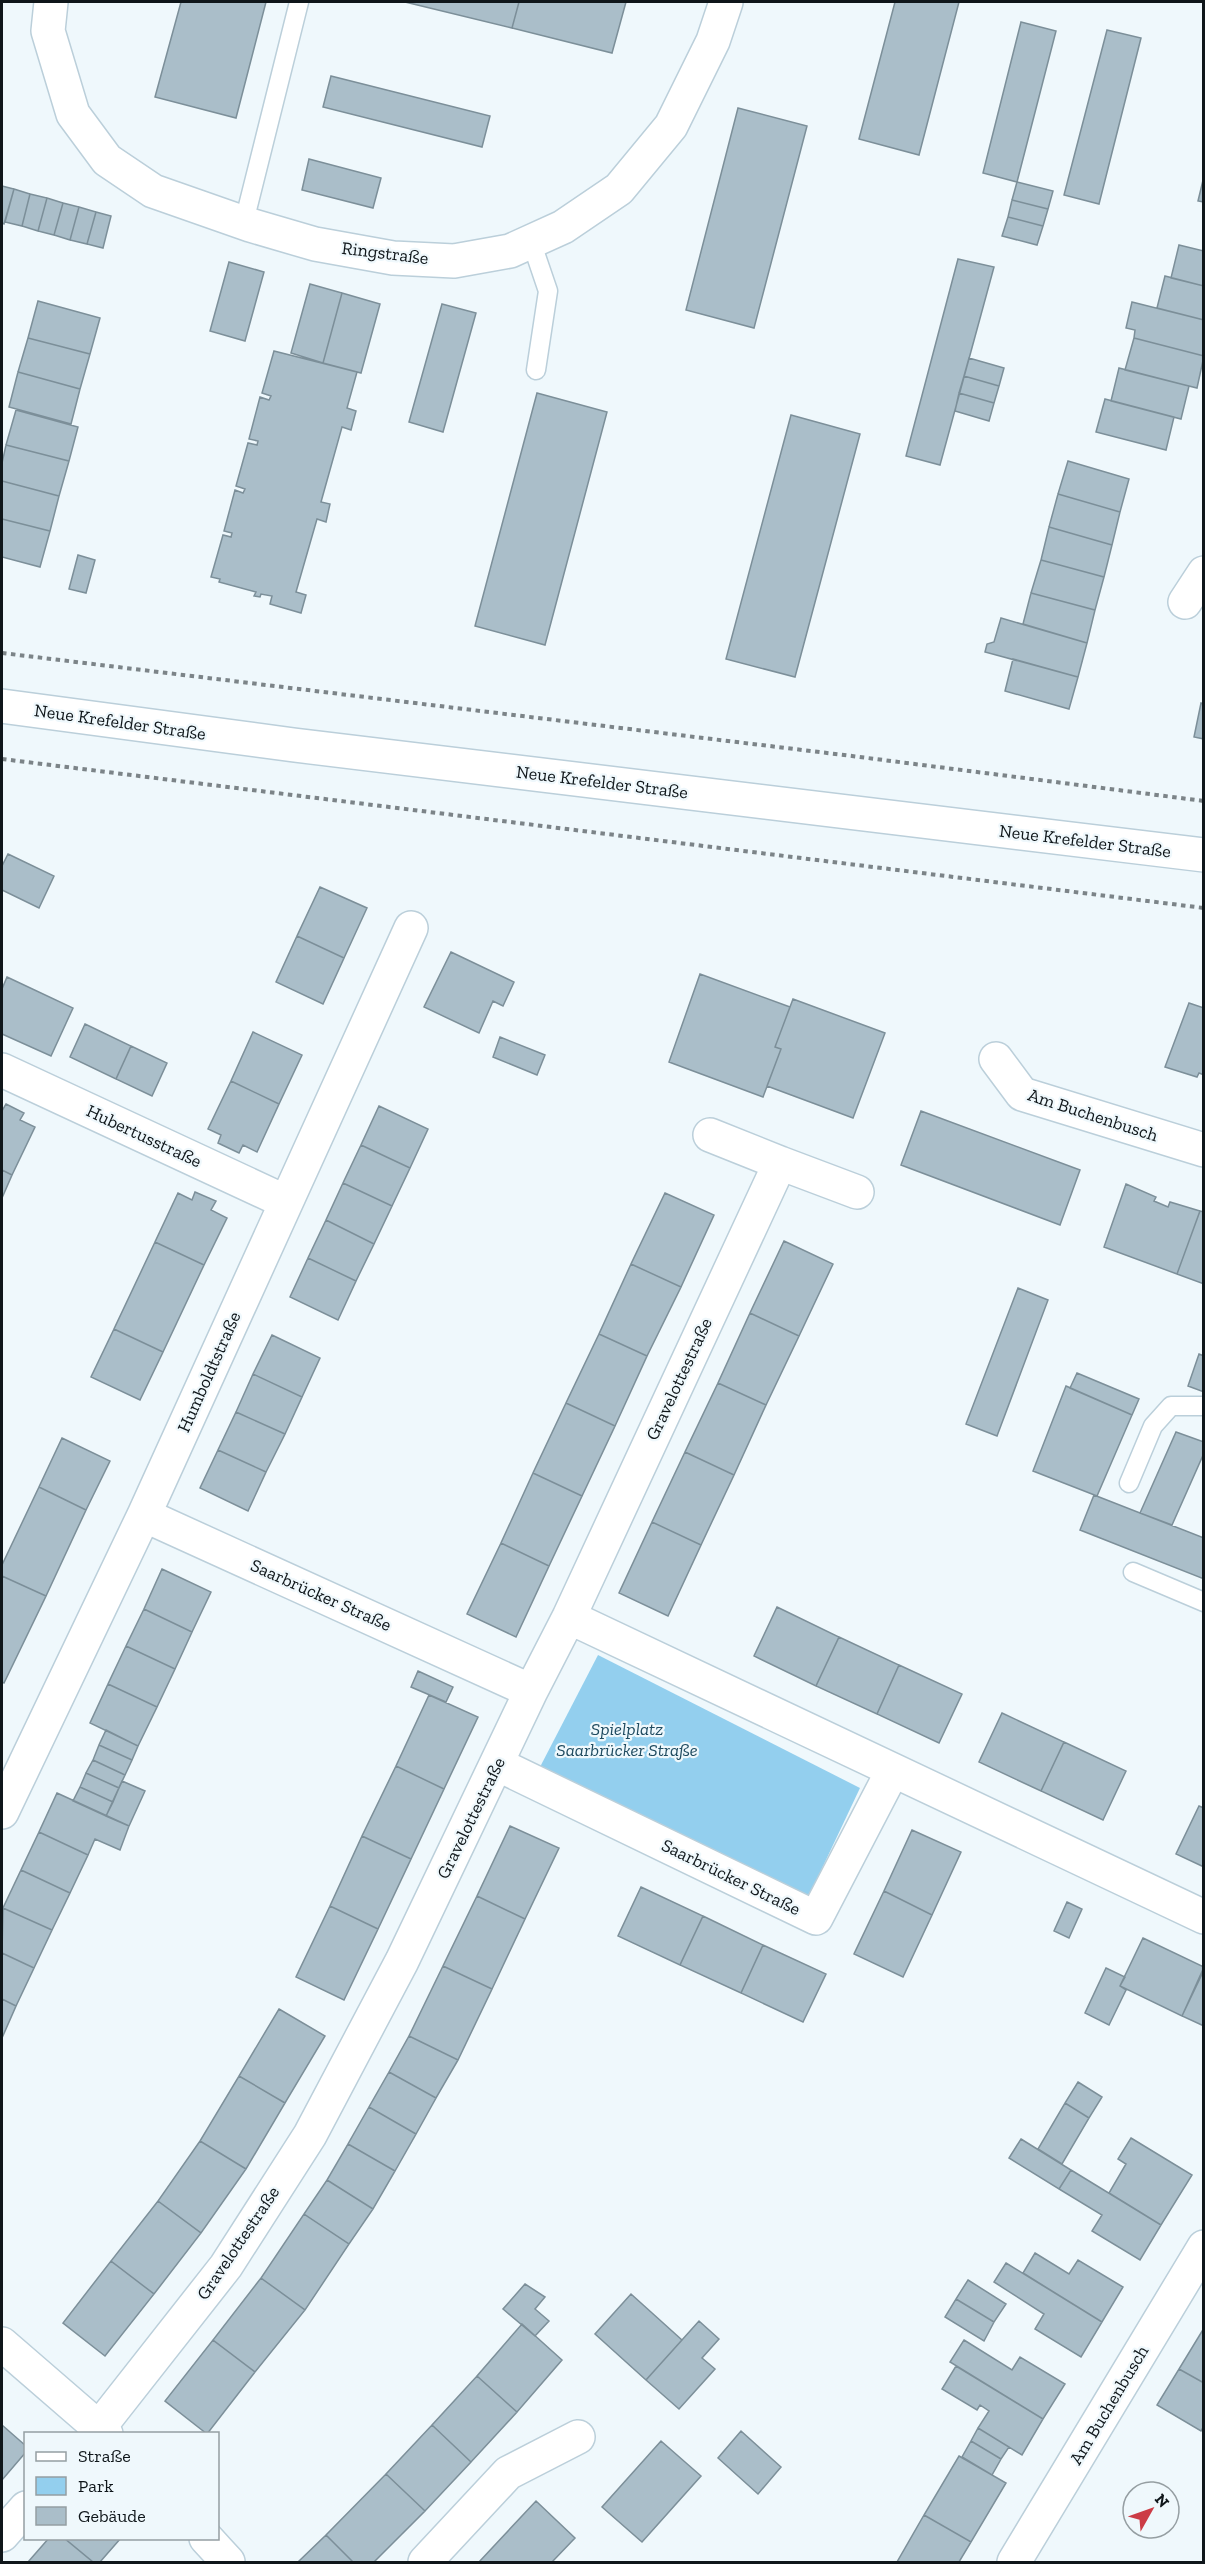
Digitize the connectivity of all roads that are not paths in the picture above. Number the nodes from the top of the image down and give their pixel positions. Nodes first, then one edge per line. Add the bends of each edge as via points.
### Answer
1 (51, 2) edge
2 (299, 2) edge
3 (726, 2) edge
4 (244, 222) junction
5 (531, 241) junction
6 (536, 370) dead end
7 (1203, 573) edge
8 (1185, 602) dead end
9 (2, 706) edge
10 (1203, 855) edge
11 (411, 928) dead end
12 (996, 1059) dead end
13 (2, 1070) edge
14 (710, 1135) dead end
15 (1203, 1150) edge
16 (780, 1163) junction
17 (857, 1192) dead end
18 (286, 1202) junction
19 (1203, 1406) edge
20 (1129, 1483) dead end
21 (144, 1515) junction
22 (1133, 1572) dead end
23 (1203, 1602) edge
24 (569, 1617) junction
25 (531, 1691) junction
26 (497, 1764) junction
27 (892, 1772) junction
28 (2, 1812) edge
29 (1203, 1917) edge
30 (1203, 2247) edge
31 (2, 2344) edge
32 (100, 2431) edge
33 (578, 2437) dead end
34 (24, 2510) edge
35 (2, 2535) edge
36 (208, 2540) edge
37 (228, 2562) edge
38 (425, 2562) edge
39 (1014, 2562) edge

1 - 4 street, Ringstraße via 48,31 73,114 107,160 153,190
2 - 4 lane
3 - 5 street, Ringstraße via 713,41 671,126 619,189 564,227
4 - 5 street, Ringstraße via 315,244 393,258 454,261 510,250
5 - 6 lane via 548,291
7 - 8 street
9 - 10 street, Neue Krefelder Straße
11 - 18 street, Humboldtstraße
12 - 15 street, Am Buchenbusch via 1022,1094
13 - 18 street, Hubertusstraße
14 - 16 street
16 - 17 street
16 - 24 street, Gravelottestraße
18 - 21 street, Humboldtstraße
19 - 20 lane via 1171,1406 1153,1425
21 - 25 street, Saarbrücker Straße
21 - 28 street, Humboldtstraße
22 - 23 lane
24 - 25 street, Gravelottestraße
24 - 27 street
25 - 26 street, Gravelottestraße
26 - 27 street, Saarbrücker Straße via 816,1918
26 - 32 street, Gravelottestraße via 402,1961 310,2135 226,2266
27 - 29 street
30 - 39 street, Am Buchenbusch
31 - 32 street
33 - 38 street via 508,2473
34 - 35 street
36 - 37 street

